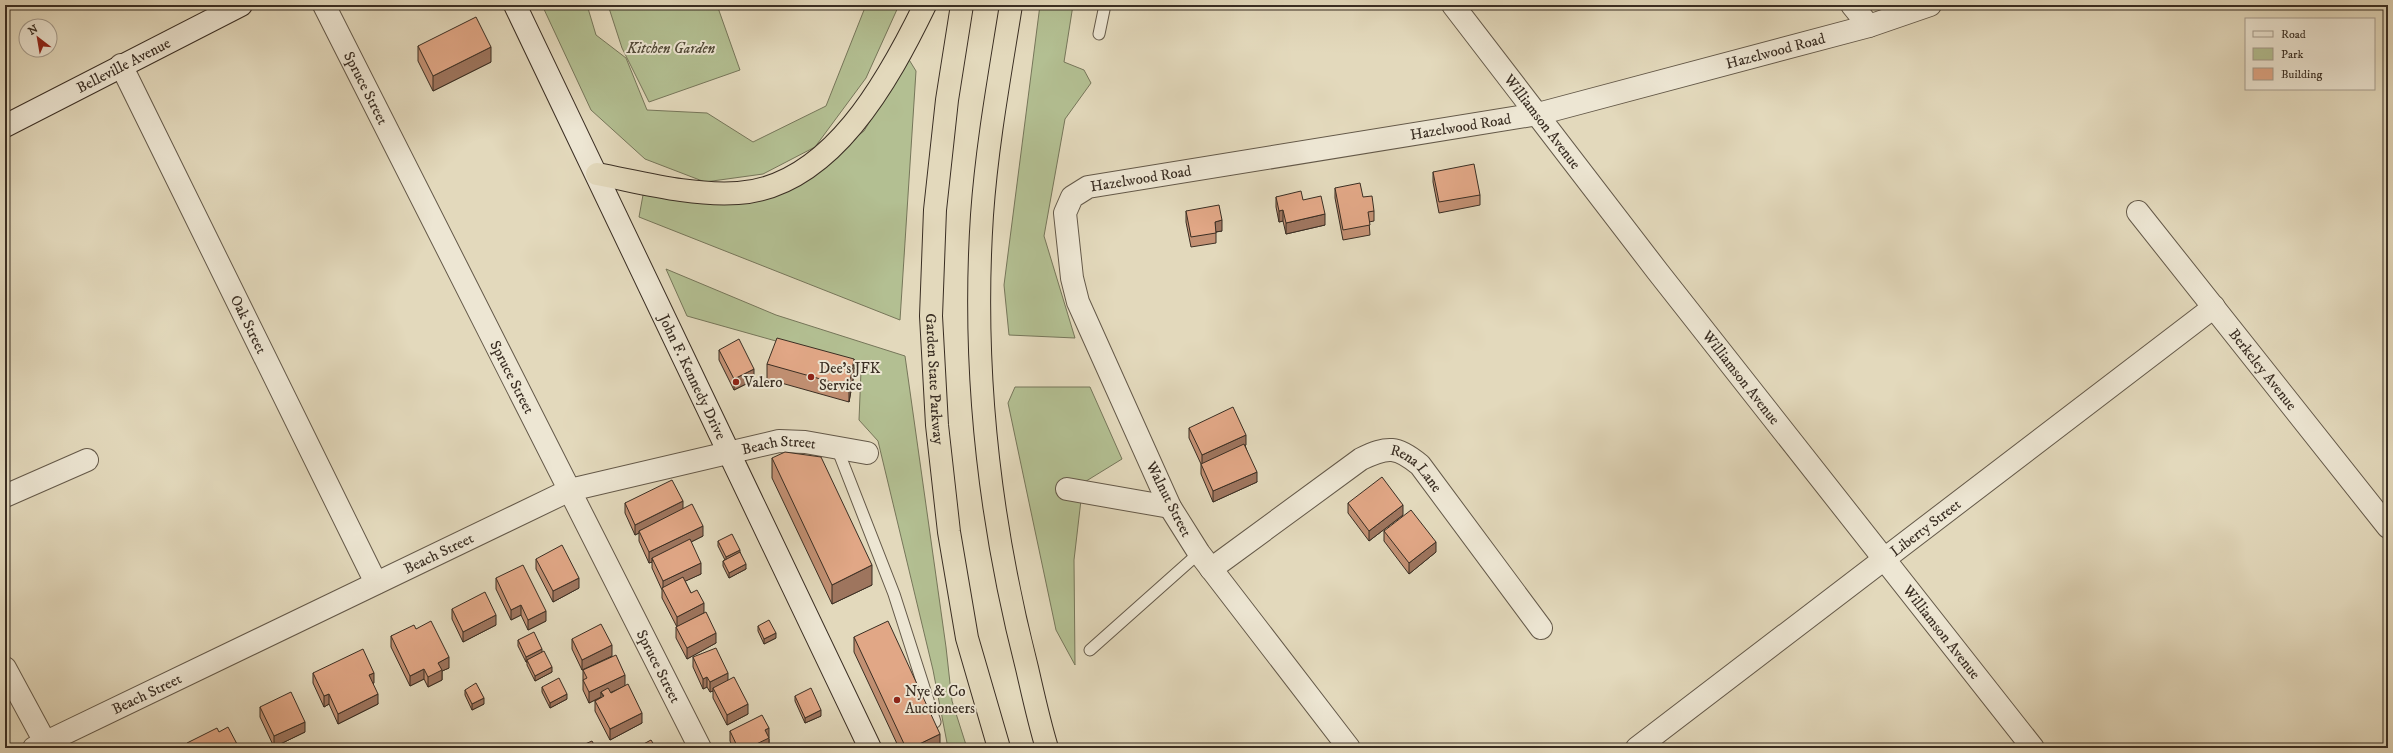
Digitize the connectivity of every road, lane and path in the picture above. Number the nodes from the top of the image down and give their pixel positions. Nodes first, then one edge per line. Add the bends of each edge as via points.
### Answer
1 (241, 5) edge
2 (324, 5) edge
3 (515, 5) edge
4 (924, 5) edge
5 (962, 5) edge
6 (1011, 5) edge
7 (1105, 5) edge
8 (1453, 5) edge
9 (1852, 5) edge
10 (1930, 5) edge
11 (1869, 26) junction
12 (1099, 34) dead end
13 (121, 65) junction
14 (1538, 114) junction
15 (5, 126) edge
16 (597, 174) junction
17 (2138, 212) dead end
18 (1065, 213) joint
19 (2214, 307) junction
20 (837, 448) junction
21 (729, 453) junction
22 (867, 454) dead end
23 (87, 460) dead end
24 (1067, 489) dead end
25 (570, 490) junction
26 (5, 496) edge
27 (1170, 507) junction
28 (2388, 527) edge
29 (1884, 559) junction
30 (1205, 561) junction
31 (376, 583) junction
32 (1541, 628) dead end
33 (1090, 650) dead end
34 (5, 668) edge
35 (935, 722) edge
36 (40, 745) edge
37 (700, 748) edge
38 (870, 748) edge
39 (999, 748) edge
40 (1047, 748) edge
41 (1349, 748) edge
42 (1637, 748) edge
43 (2033, 748) edge

1 - 13 street, Belleville Avenue
2 - 25 street, Spruce Street
3 - 16 street, John F. Kennedy Drive
4 - 16 highway via 899,55 872,99 838,142 808,167 775,185 740,193 699,193
5 - 39 highway, Garden State Parkway via 947,100 935,210 931,316 937,425 949,532 967,638
6 - 40 highway via 994,111 982,215 981,325 984,428 998,534 1019,640
7 - 12 lane
8 - 14 street, Williamson Avenue
9 - 11 street
10 - 11 street, Hazelwood Road
11 - 14 street, Hazelwood Road
13 - 15 street, Belleville Avenue
13 - 31 street, Oak Street
14 - 18 street, Hazelwood Road via 1088,188 1072,197
14 - 29 street, Williamson Avenue via 1687,310
16 - 21 street, John F. Kennedy Drive
17 - 19 street, Berkeley Avenue
18 - 27 street, Walnut Street via 1072,278 1078,302
19 - 28 street, Berkeley Avenue
19 - 29 street, Liberty Street
20 - 21 street, Beach Street via 805,442 779,442
20 - 22 street, Beach Street
20 - 35 lane via 894,594
21 - 25 street, Beach Street
21 - 38 street, John F. Kennedy Drive
23 - 26 street
24 - 27 street
25 - 31 street, Beach Street
25 - 37 street, Spruce Street
27 - 30 street, Walnut Street
29 - 42 street, Liberty Street
29 - 43 street, Williamson Avenue
30 - 32 street, Rena Lane via 1361,459 1378,451 1393,449 1406,454 1420,465
30 - 33 lane
30 - 41 street, Walnut Street
31 - 36 street, Beach Street
34 - 36 street

